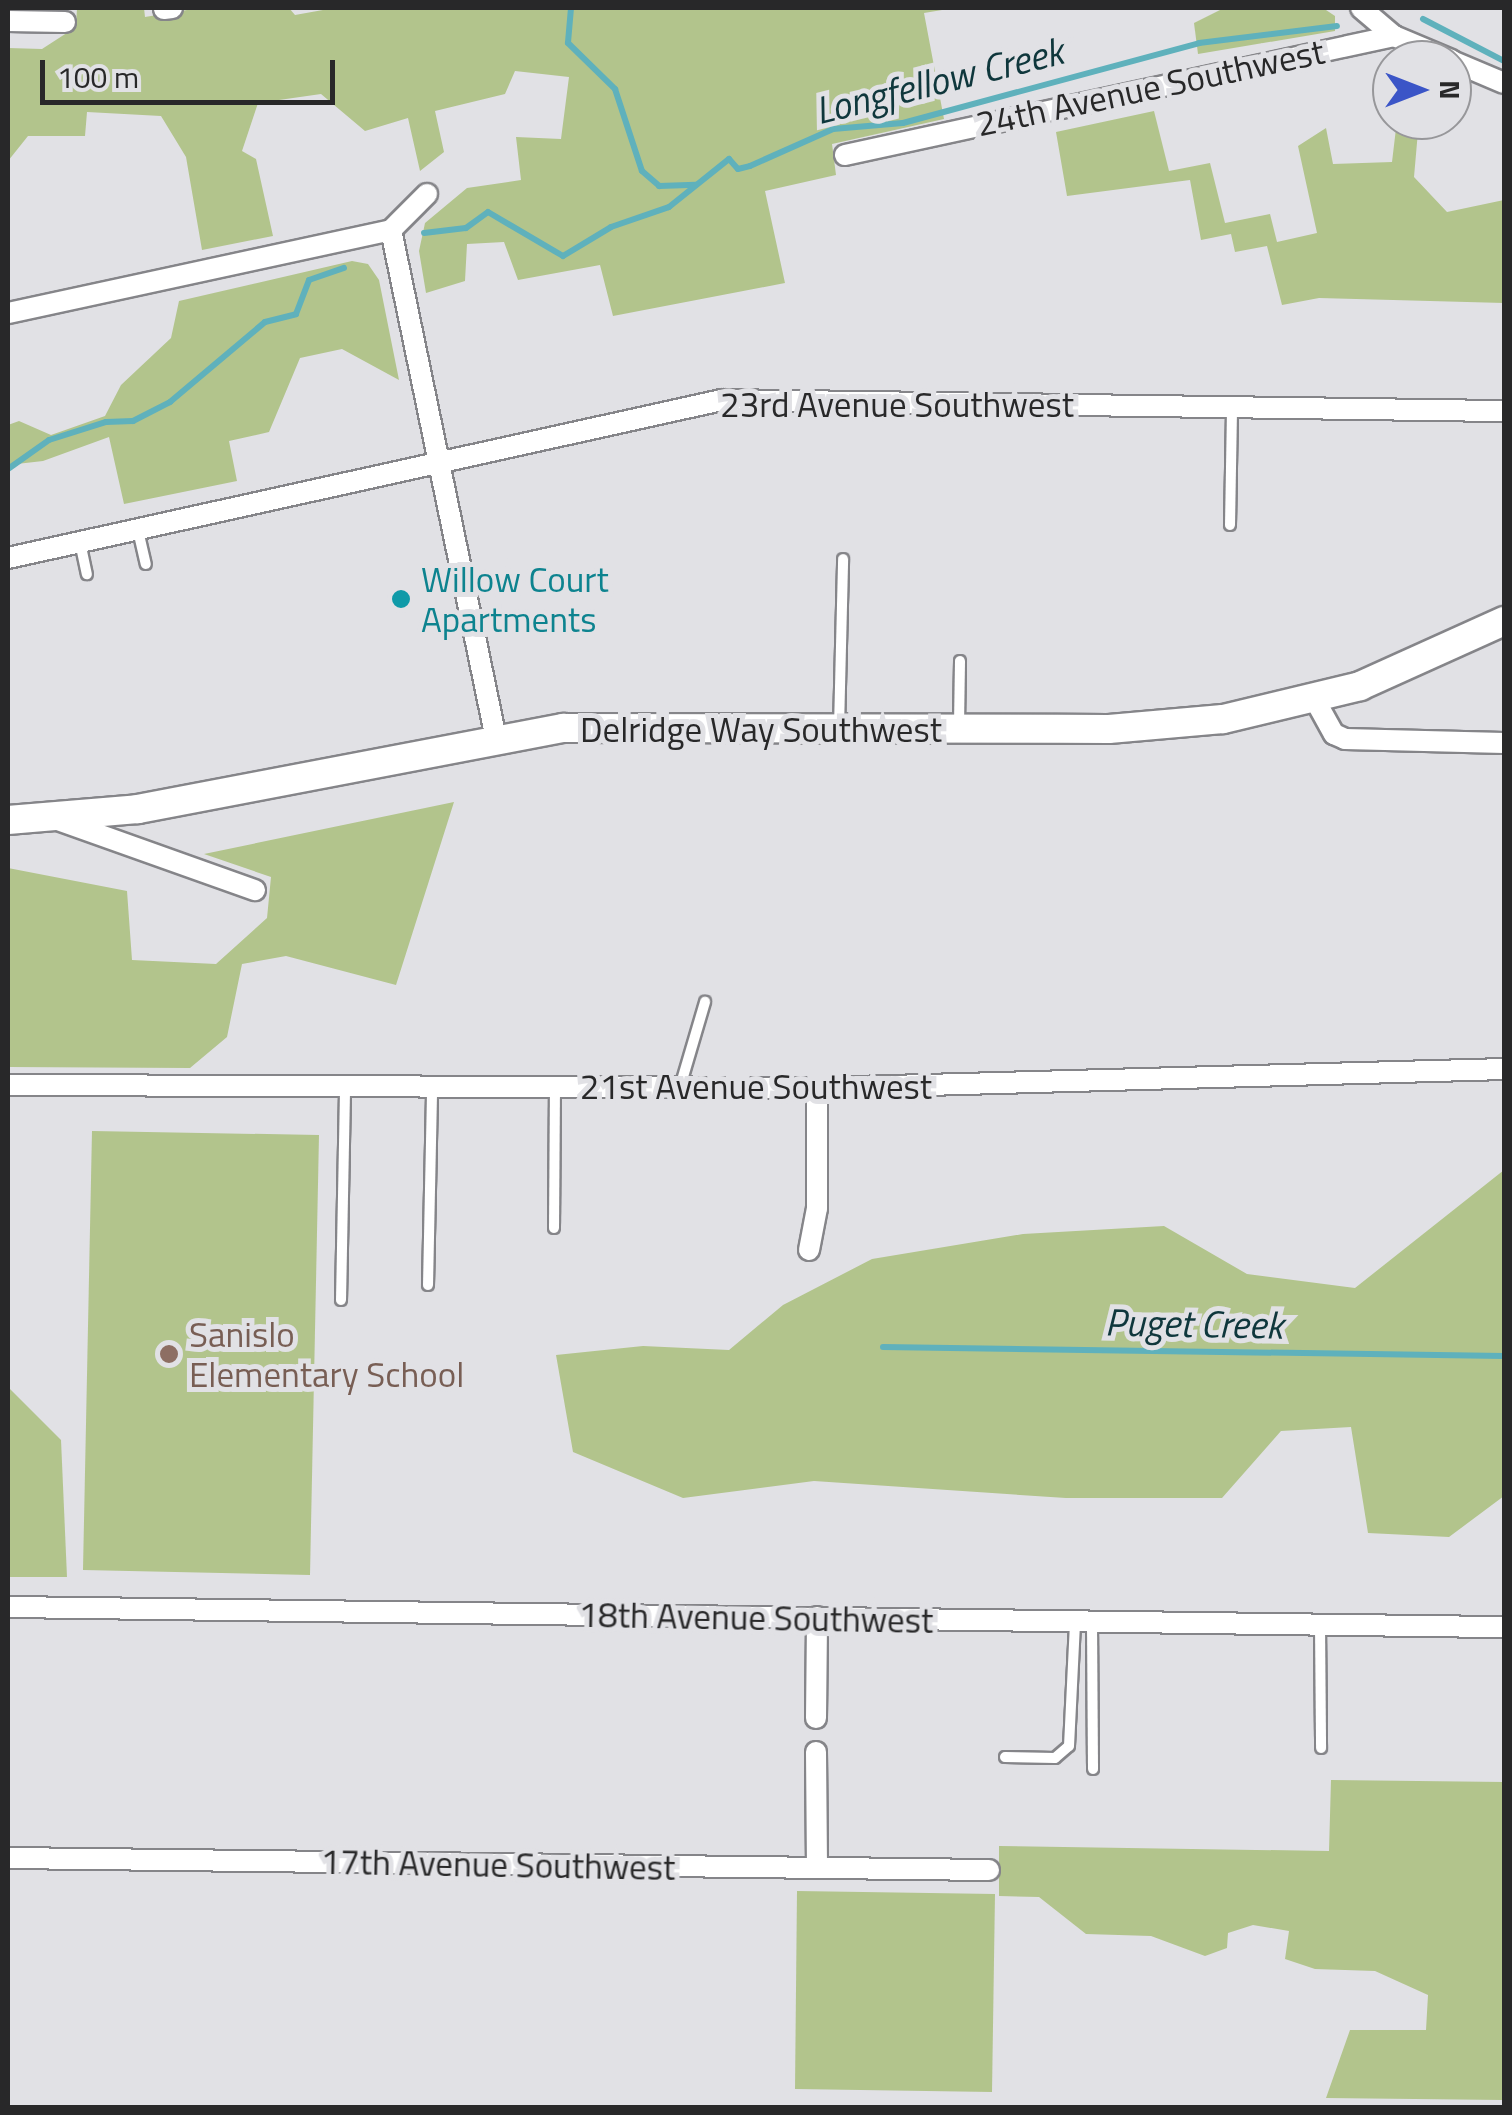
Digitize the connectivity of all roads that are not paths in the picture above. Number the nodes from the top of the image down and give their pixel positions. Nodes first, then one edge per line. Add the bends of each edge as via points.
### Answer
1 (172, 8) edge
2 (1362, 8) edge
3 (164, 9) edge
4 (8, 21) edge
5 (65, 22) dead end
6 (1394, 36) junction
7 (1404, 40) edge
8 (1472, 69) edge
9 (1504, 83) edge
10 (845, 155) dead end
11 (427, 194) dead end
12 (391, 230) junction
13 (8, 313) edge
14 (1232, 406) junction
15 (1504, 411) edge
16 (436, 460) junction
17 (1230, 525) dead end
18 (137, 526) junction
19 (80, 541) junction
20 (8, 558) edge
21 (843, 559) dead end
22 (146, 564) dead end
23 (87, 574) dead end
24 (1504, 621) edge
25 (960, 661) dead end
26 (1315, 700) junction
27 (959, 730) junction
28 (839, 732) junction
29 (496, 738) junction
30 (1504, 744) edge
31 (8, 820) edge
32 (58, 820) junction
33 (255, 890) dead end
34 (705, 1002) dead end
35 (1504, 1069) edge
36 (8, 1085) edge
37 (345, 1086) junction
38 (432, 1086) junction
39 (555, 1087) junction
40 (680, 1088) junction
41 (817, 1088) junction
42 (554, 1228) dead end
43 (809, 1250) dead end
44 (428, 1285) dead end
45 (341, 1300) dead end
46 (8, 1607) edge
47 (817, 1617) junction
48 (1083, 1623) junction
49 (1320, 1624) junction
50 (1504, 1627) edge
51 (816, 1718) dead end
52 (1321, 1748) dead end
53 (816, 1752) dead end
54 (1006, 1757) dead end
55 (1093, 1769) dead end
56 (8, 1858) edge
57 (817, 1868) junction
58 (989, 1870) dead end

1 - 3 street
2 - 6 street
4 - 5 street
6 - 7 street
6 - 10 street, 24th Avenue Southwest
8 - 9 street
11 - 12 street
12 - 13 street
12 - 16 street
14 - 15 street, 23rd Avenue Southwest
14 - 16 street, 23rd Avenue Southwest via 722,400
14 - 17 lane
16 - 18 street, 23rd Avenue Southwest
16 - 29 street
18 - 19 street, 23rd Avenue Southwest
18 - 22 lane
19 - 20 street, 23rd Avenue Southwest
19 - 23 lane
21 - 28 lane
24 - 26 main road, Delridge Way Southwest via 1432,658
25 - 27 lane
26 - 27 main road, Delridge Way Southwest via 1154,728
26 - 30 street via 1334,734 1345,739
27 - 28 main road, Delridge Way Southwest
28 - 29 main road, Delridge Way Southwest via 563,728
29 - 32 main road, Delridge Way Southwest
31 - 32 main road, Delridge Way Southwest
32 - 33 street
34 - 40 lane
35 - 41 street, 21st Avenue Southwest
36 - 37 street, 21st Avenue Southwest
37 - 38 street, 21st Avenue Southwest
37 - 45 lane
38 - 39 street, 21st Avenue Southwest
38 - 44 lane
39 - 40 street, 21st Avenue Southwest
39 - 42 lane
40 - 41 street, 21st Avenue Southwest
41 - 43 street via 817,1208
46 - 47 street, 18th Avenue Southwest
47 - 48 street, 18th Avenue Southwest
47 - 51 street
48 - 49 street, 18th Avenue Southwest
48 - 54 lane via 1069,1746 1054,1758
48 - 55 lane
49 - 50 street, 18th Avenue Southwest
49 - 52 lane
53 - 57 street
56 - 57 street, 17th Avenue Southwest
57 - 58 street, 17th Avenue Southwest

